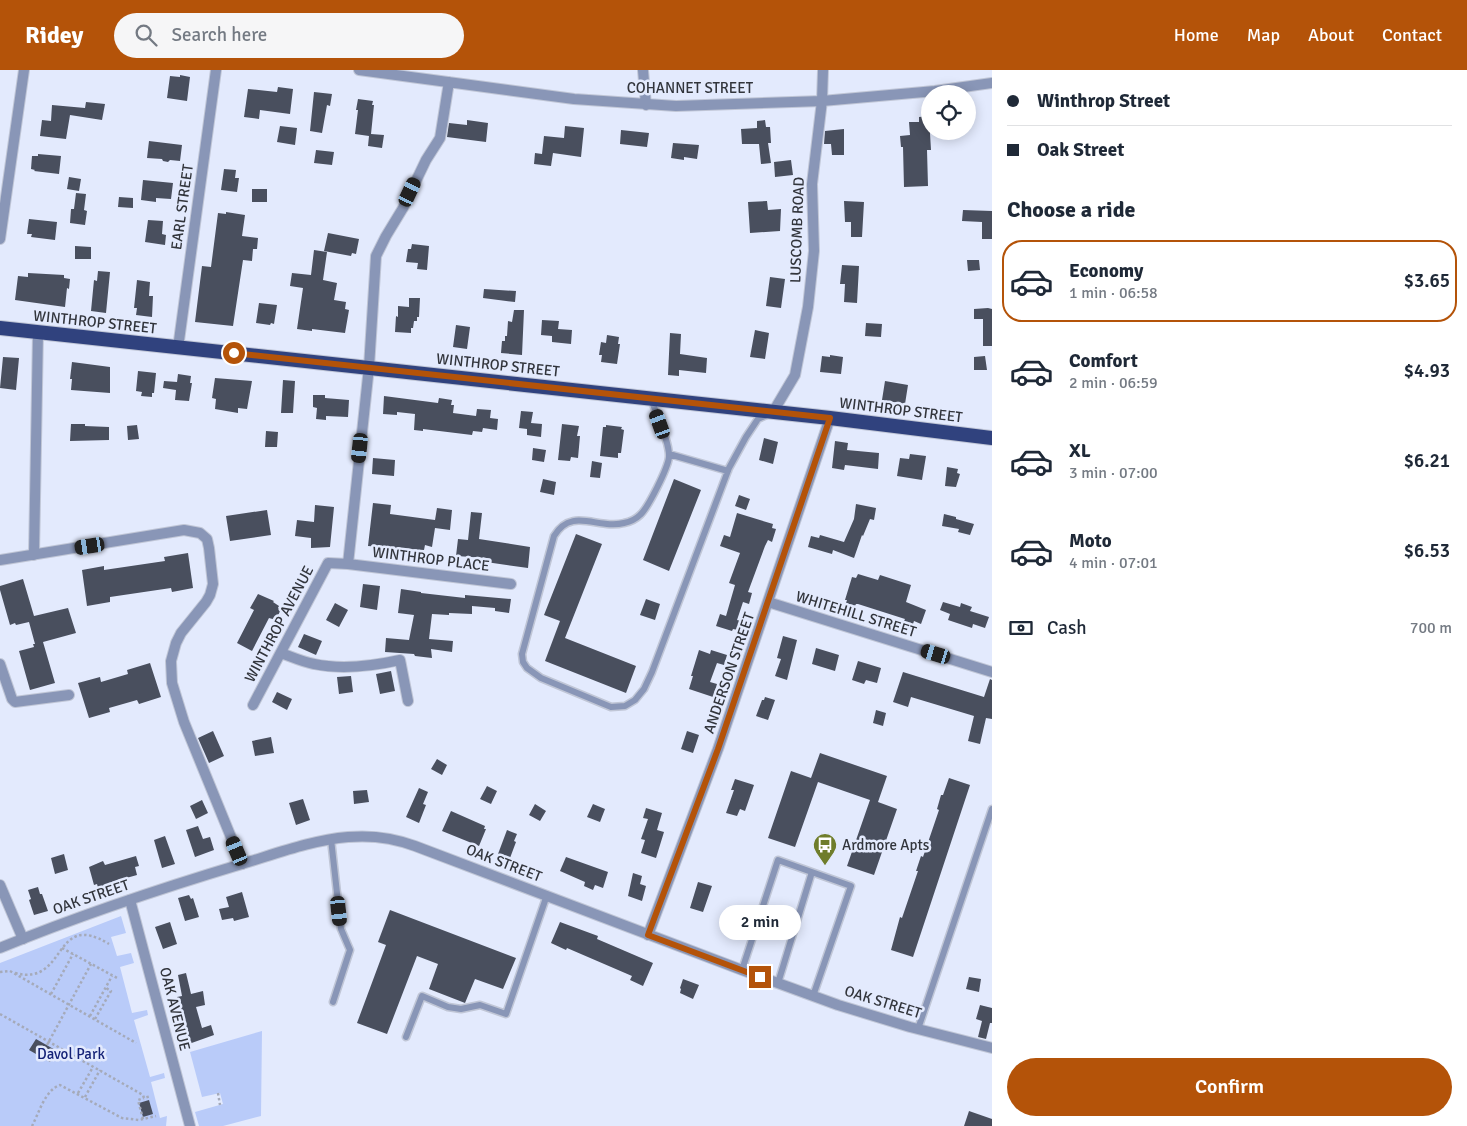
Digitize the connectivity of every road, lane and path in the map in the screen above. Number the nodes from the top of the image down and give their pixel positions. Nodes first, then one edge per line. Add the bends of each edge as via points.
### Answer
1 (24, 70) edge
2 (216, 70) edge
3 (359, 70) edge
4 (643, 70) edge
5 (823, 70) edge
6 (449, 82) junction
7 (992, 83) edge
8 (822, 101) junction
9 (646, 105) junction
10 (0, 239) edge
11 (0, 328) edge
12 (38, 332) junction
13 (178, 348) junction
14 (368, 367) junction
15 (651, 398) junction
16 (773, 412) junction
17 (830, 418) junction
18 (992, 438) edge
19 (669, 454) junction
20 (728, 471) junction
21 (34, 555) junction
22 (0, 560) edge
23 (348, 564) junction
24 (511, 584) dead end
25 (768, 602) junction
26 (281, 653) junction
27 (0, 664) edge
28 (992, 672) edge
29 (69, 695) dead end
30 (408, 701) dead end
31 (253, 706) dead end
32 (992, 809) edge
33 (332, 839) junction
34 (242, 864) junction
35 (812, 872) junction
36 (0, 885) edge
37 (547, 895) junction
38 (130, 900) junction
39 (648, 935) junction
40 (23, 939) junction
41 (109, 944) dead end
42 (0, 948) edge
43 (62, 948) junction
44 (73, 954) junction
45 (91, 964) junction
46 (742, 970) junction
47 (10, 971) junction
48 (0, 972) edge
49 (112, 976) junction
50 (119, 979) dead end
51 (778, 983) junction
52 (106, 988) junction
53 (51, 994) junction
54 (813, 996) junction
55 (333, 1002) dead end
56 (69, 1004) junction
57 (0, 1014) edge
58 (90, 1016) junction
59 (95, 1019) junction
60 (918, 1029) junction
61 (406, 1037) dead end
62 (49, 1041) junction
63 (136, 1042) dead end
64 (46, 1045) dead end
65 (992, 1048) edge
66 (93, 1066) junction
67 (100, 1070) junction
68 (78, 1093) junction
69 (218, 1093) dead end
70 (151, 1096) dead end
71 (84, 1097) junction
72 (144, 1098) junction
73 (220, 1105) dead end
74 (156, 1116) dead end
75 (142, 1120) junction
76 (32, 1126) edge
77 (190, 1126) edge

1 - 10 street
2 - 13 street, EARL STREET
3 - 6 street, COHANNET STREET
4 - 9 street
5 - 8 street, LUSCOMB ROAD
6 - 9 street, COHANNET STREET
6 - 14 street via 440,138 376,256
7 - 8 street, COHANNET STREET
8 - 9 street, COHANNET STREET
8 - 16 street, LUSCOMB ROAD via 812,184 814,251 808,307 795,376
11 - 12 highway, WINTHROP STREET
12 - 13 highway, WINTHROP STREET
12 - 21 street
13 - 14 highway, WINTHROP STREET
14 - 15 highway, WINTHROP STREET
14 - 23 street
15 - 16 highway, WINTHROP STREET
15 - 19 lane
16 - 17 highway, WINTHROP STREET
16 - 20 lane via 758,419
17 - 18 highway, WINTHROP STREET
17 - 25 street, ANDERSON STREET
19 - 20 lane
19 - 20 lane via 651,500 638,517 622,524 572,521 559,528 524,644 522,659 531,672 611,707 630,704 652,672
21 - 22 street
21 - 34 street via 184,530 200,533 207,539 213,584 210,595 176,643 171,661 172,683 184,722
23 - 24 street, WINTHROP PLACE
23 - 26 street, WINTHROP AVENUE via 328,563
25 - 28 street, WHITEHILL STREET
25 - 39 street, ANDERSON STREET via 718,749
26 - 30 street via 332,666 377,665 400,660
26 - 31 street, WINTHROP AVENUE
27 - 29 street via 12,699 16,702
32 - 60 lane
33 - 34 street, OAK STREET
33 - 37 street, OAK STREET via 371,837 405,842
33 - 55 lane via 341,928 350,950
34 - 38 street, OAK STREET
35 - 46 lane via 778,860
35 - 51 lane
35 - 54 lane via 851,886
36 - 40 street
37 - 39 street, OAK STREET
37 - 61 lane via 506,1014 480,1005 460,1009 448,1007 422,996
38 - 40 street, OAK STREET
38 - 77 street, OAK AVENUE
39 - 46 street, OAK STREET
40 - 42 street, OAK STREET
41 - 43 path via 82,934 71,938
43 - 44 path
43 - 47 path via 38,974
44 - 45 path
44 - 53 path
45 - 49 path
45 - 56 path
46 - 51 street, OAK STREET
47 - 48 path
47 - 53 path
49 - 50 path
49 - 52 path
51 - 54 street, OAK STREET
52 - 58 path
52 - 59 path via 111,991
53 - 56 path
54 - 60 street, OAK STREET
56 - 58 path
56 - 62 path
57 - 62 path
58 - 59 path
59 - 63 path
60 - 65 street, OAK STREET
62 - 64 path
62 - 66 path
66 - 67 path
66 - 68 path
67 - 71 path
67 - 72 path via 144,1095
68 - 71 path
68 - 76 path via 64,1086 56,1087 48,1094
69 - 73 path
70 - 72 path
71 - 75 path via 122,1118
72 - 75 path via 138,1100
74 - 75 path

